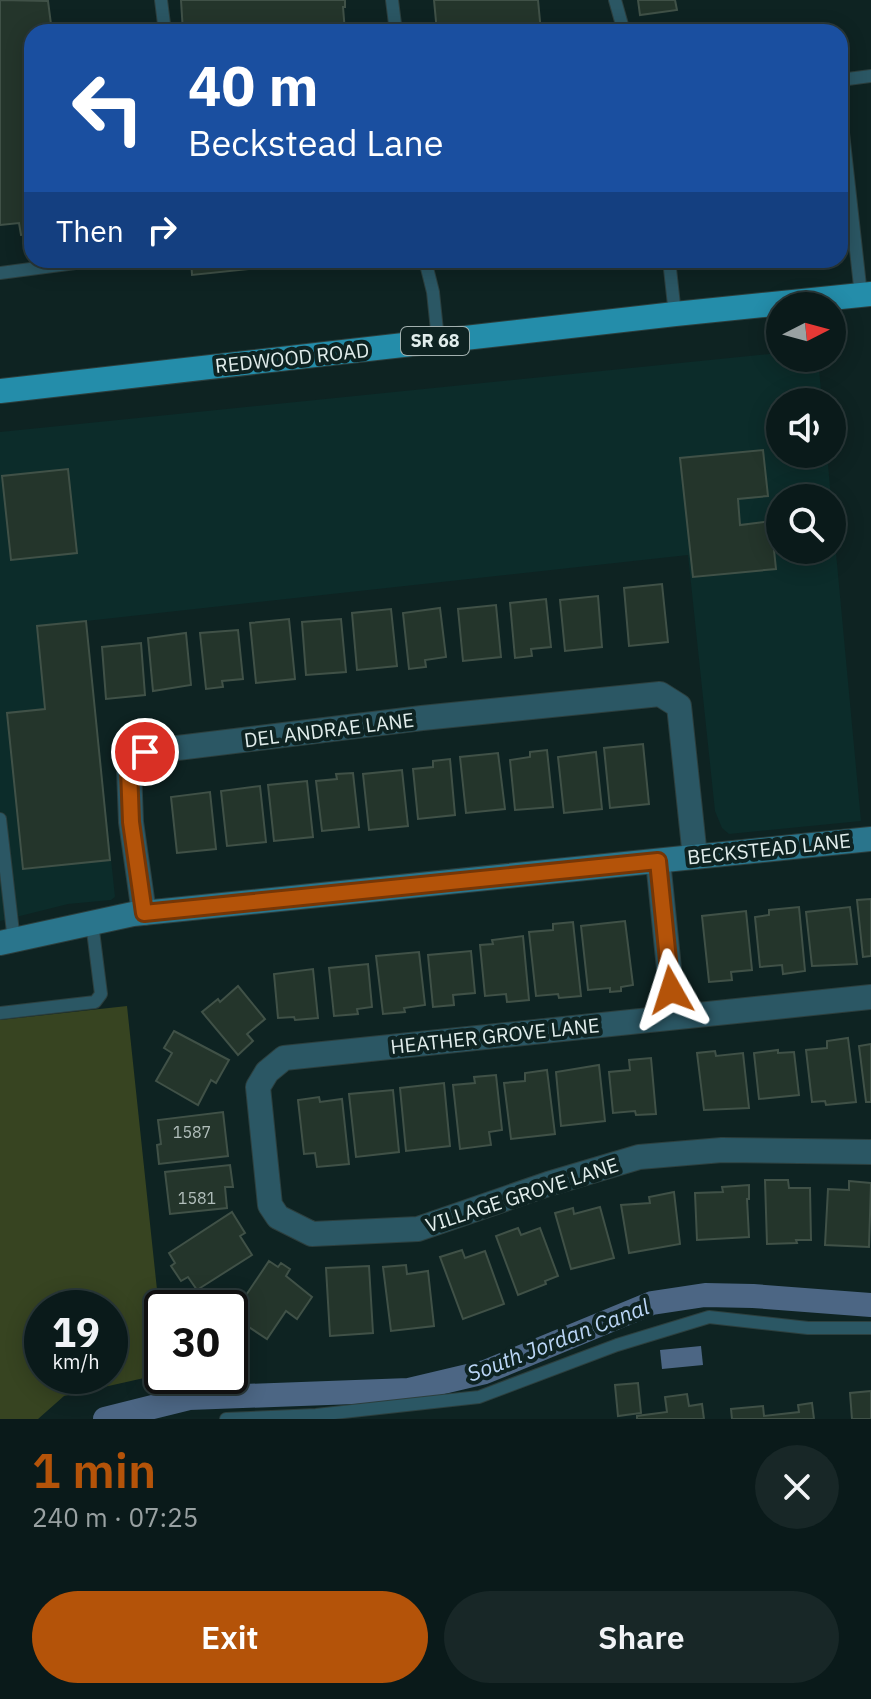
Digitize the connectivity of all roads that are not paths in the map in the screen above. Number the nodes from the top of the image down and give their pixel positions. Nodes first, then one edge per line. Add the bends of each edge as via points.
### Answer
1 (161, 0) edge
2 (392, 0) edge
3 (615, 0) edge
4 (164, 24) edge
5 (395, 24) edge
6 (622, 24) edge
7 (871, 76) edge
8 (848, 79) edge
9 (848, 164) edge
10 (38, 268) edge
11 (427, 268) edge
12 (670, 268) edge
13 (0, 273) edge
14 (866, 295) edge
15 (675, 314) junction
16 (438, 340) junction
17 (0, 391) edge
18 (0, 819) edge
19 (871, 839) edge
20 (695, 857) junction
21 (658, 861) junction
22 (144, 913) junction
23 (92, 923) junction
24 (7, 942) edge
25 (871, 997) edge
26 (0, 1013) edge
27 (674, 1017) junction
28 (267, 1072) joint
29 (871, 1152) edge
30 (871, 1328) edge
31 (226, 1419) edge

1 - 4 lane
2 - 5 lane
3 - 6 lane
7 - 8 lane
9 - 14 lane
10 - 13 lane
11 - 16 lane
12 - 15 lane
14 - 15 main road, REDWOOD ROAD / SR 68
15 - 16 main road, REDWOOD ROAD / SR 68
16 - 17 main road, REDWOOD ROAD / SR 68
18 - 24 lane
19 - 20 street, BECKSTEAD LANE
20 - 21 street, BECKSTEAD LANE
20 - 22 street, DEL ANDRAE LANE via 679,706 660,694 422,718 135,757 129,769 131,822
21 - 22 street, BECKSTEAD LANE
21 - 27 street
22 - 23 street, BECKSTEAD LANE
23 - 24 street, BECKSTEAD LANE
23 - 26 lane via 101,994 95,1002
25 - 27 street, HEATHER GROVE LANE
27 - 28 street, HEATHER GROVE LANE via 284,1058
28 - 29 street, VILLAGE GROVE LANE via 258,1087 270,1205 278,1217 312,1234 418,1229 639,1157 722,1150
30 - 31 lane via 808,1328 709,1317 479,1397

